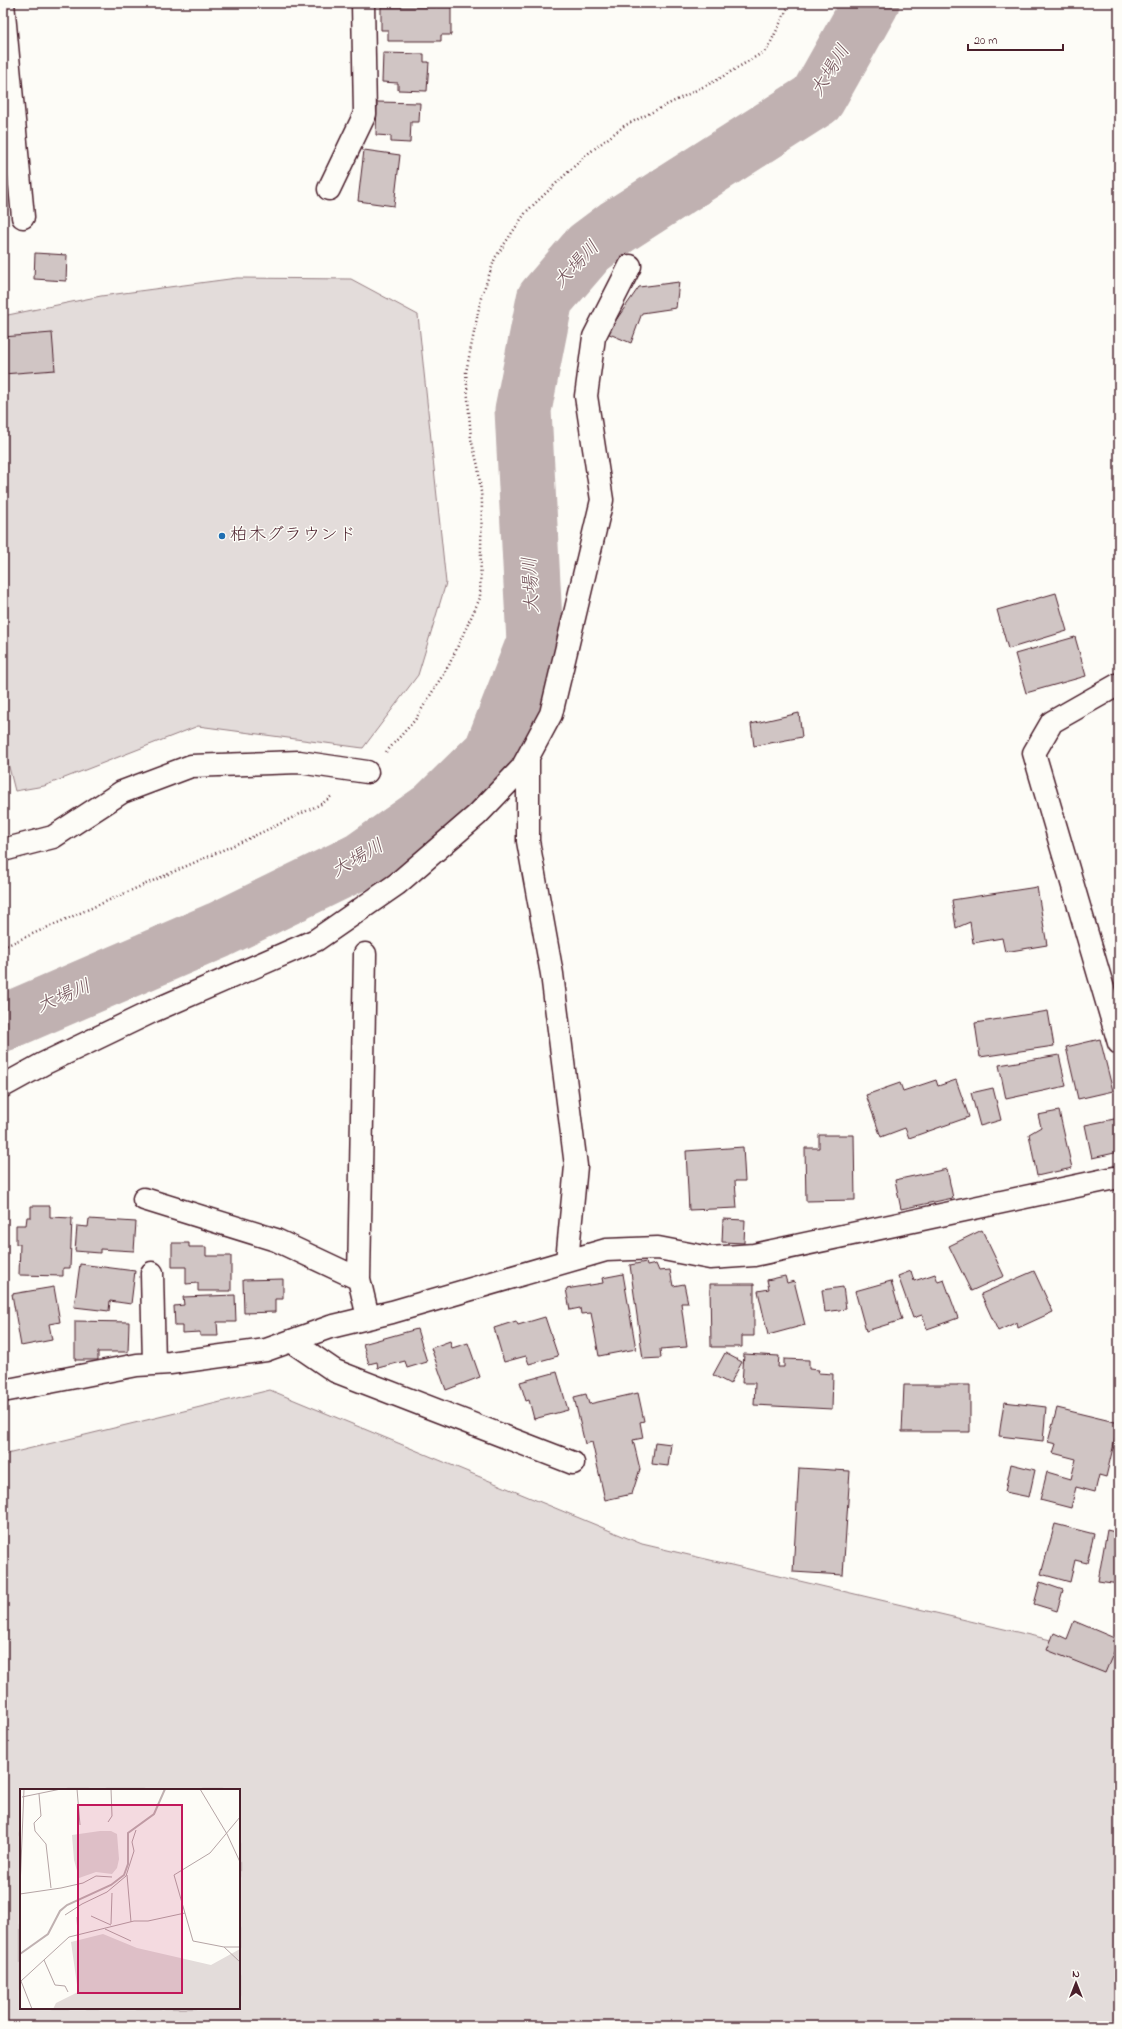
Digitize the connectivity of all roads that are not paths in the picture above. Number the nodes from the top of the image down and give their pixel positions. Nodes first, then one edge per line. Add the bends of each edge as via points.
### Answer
1 (3, 3) edge
2 (364, 3) edge
3 (329, 189) dead end
4 (23, 217) dead end
5 (630, 266) dead end
6 (1119, 684) edge
7 (528, 758) junction
8 (367, 772) road end
9 (3, 850) edge
10 (365, 954) dead end
11 (1119, 1043) edge
12 (3, 1086) edge
13 (1119, 1177) edge
14 (144, 1199) dead end
15 (568, 1261) junction
16 (152, 1273) dead end
17 (359, 1279) junction
18 (368, 1317) junction
19 (291, 1341) junction
20 (154, 1364) junction
21 (3, 1389) edge
22 (574, 1463) dead end

1 - 4 street
2 - 3 street via 365,114
5 - 7 street via 594,337 586,396 602,500 552,714
6 - 11 street via 1052,722 1034,753
7 - 12 street via 522,768 477,815 397,884 316,940 153,1011
7 - 15 street via 528,840 552,974 576,1166
8 - 9 street via 299,762 191,766 122,792 53,837
10 - 17 street
13 - 15 street via 754,1254 710,1258 658,1248 606,1250
14 - 17 street via 276,1240
15 - 18 street
16 - 20 street
17 - 18 street
18 - 19 street
19 - 20 street via 266,1350
19 - 22 street via 335,1371
20 - 21 street

